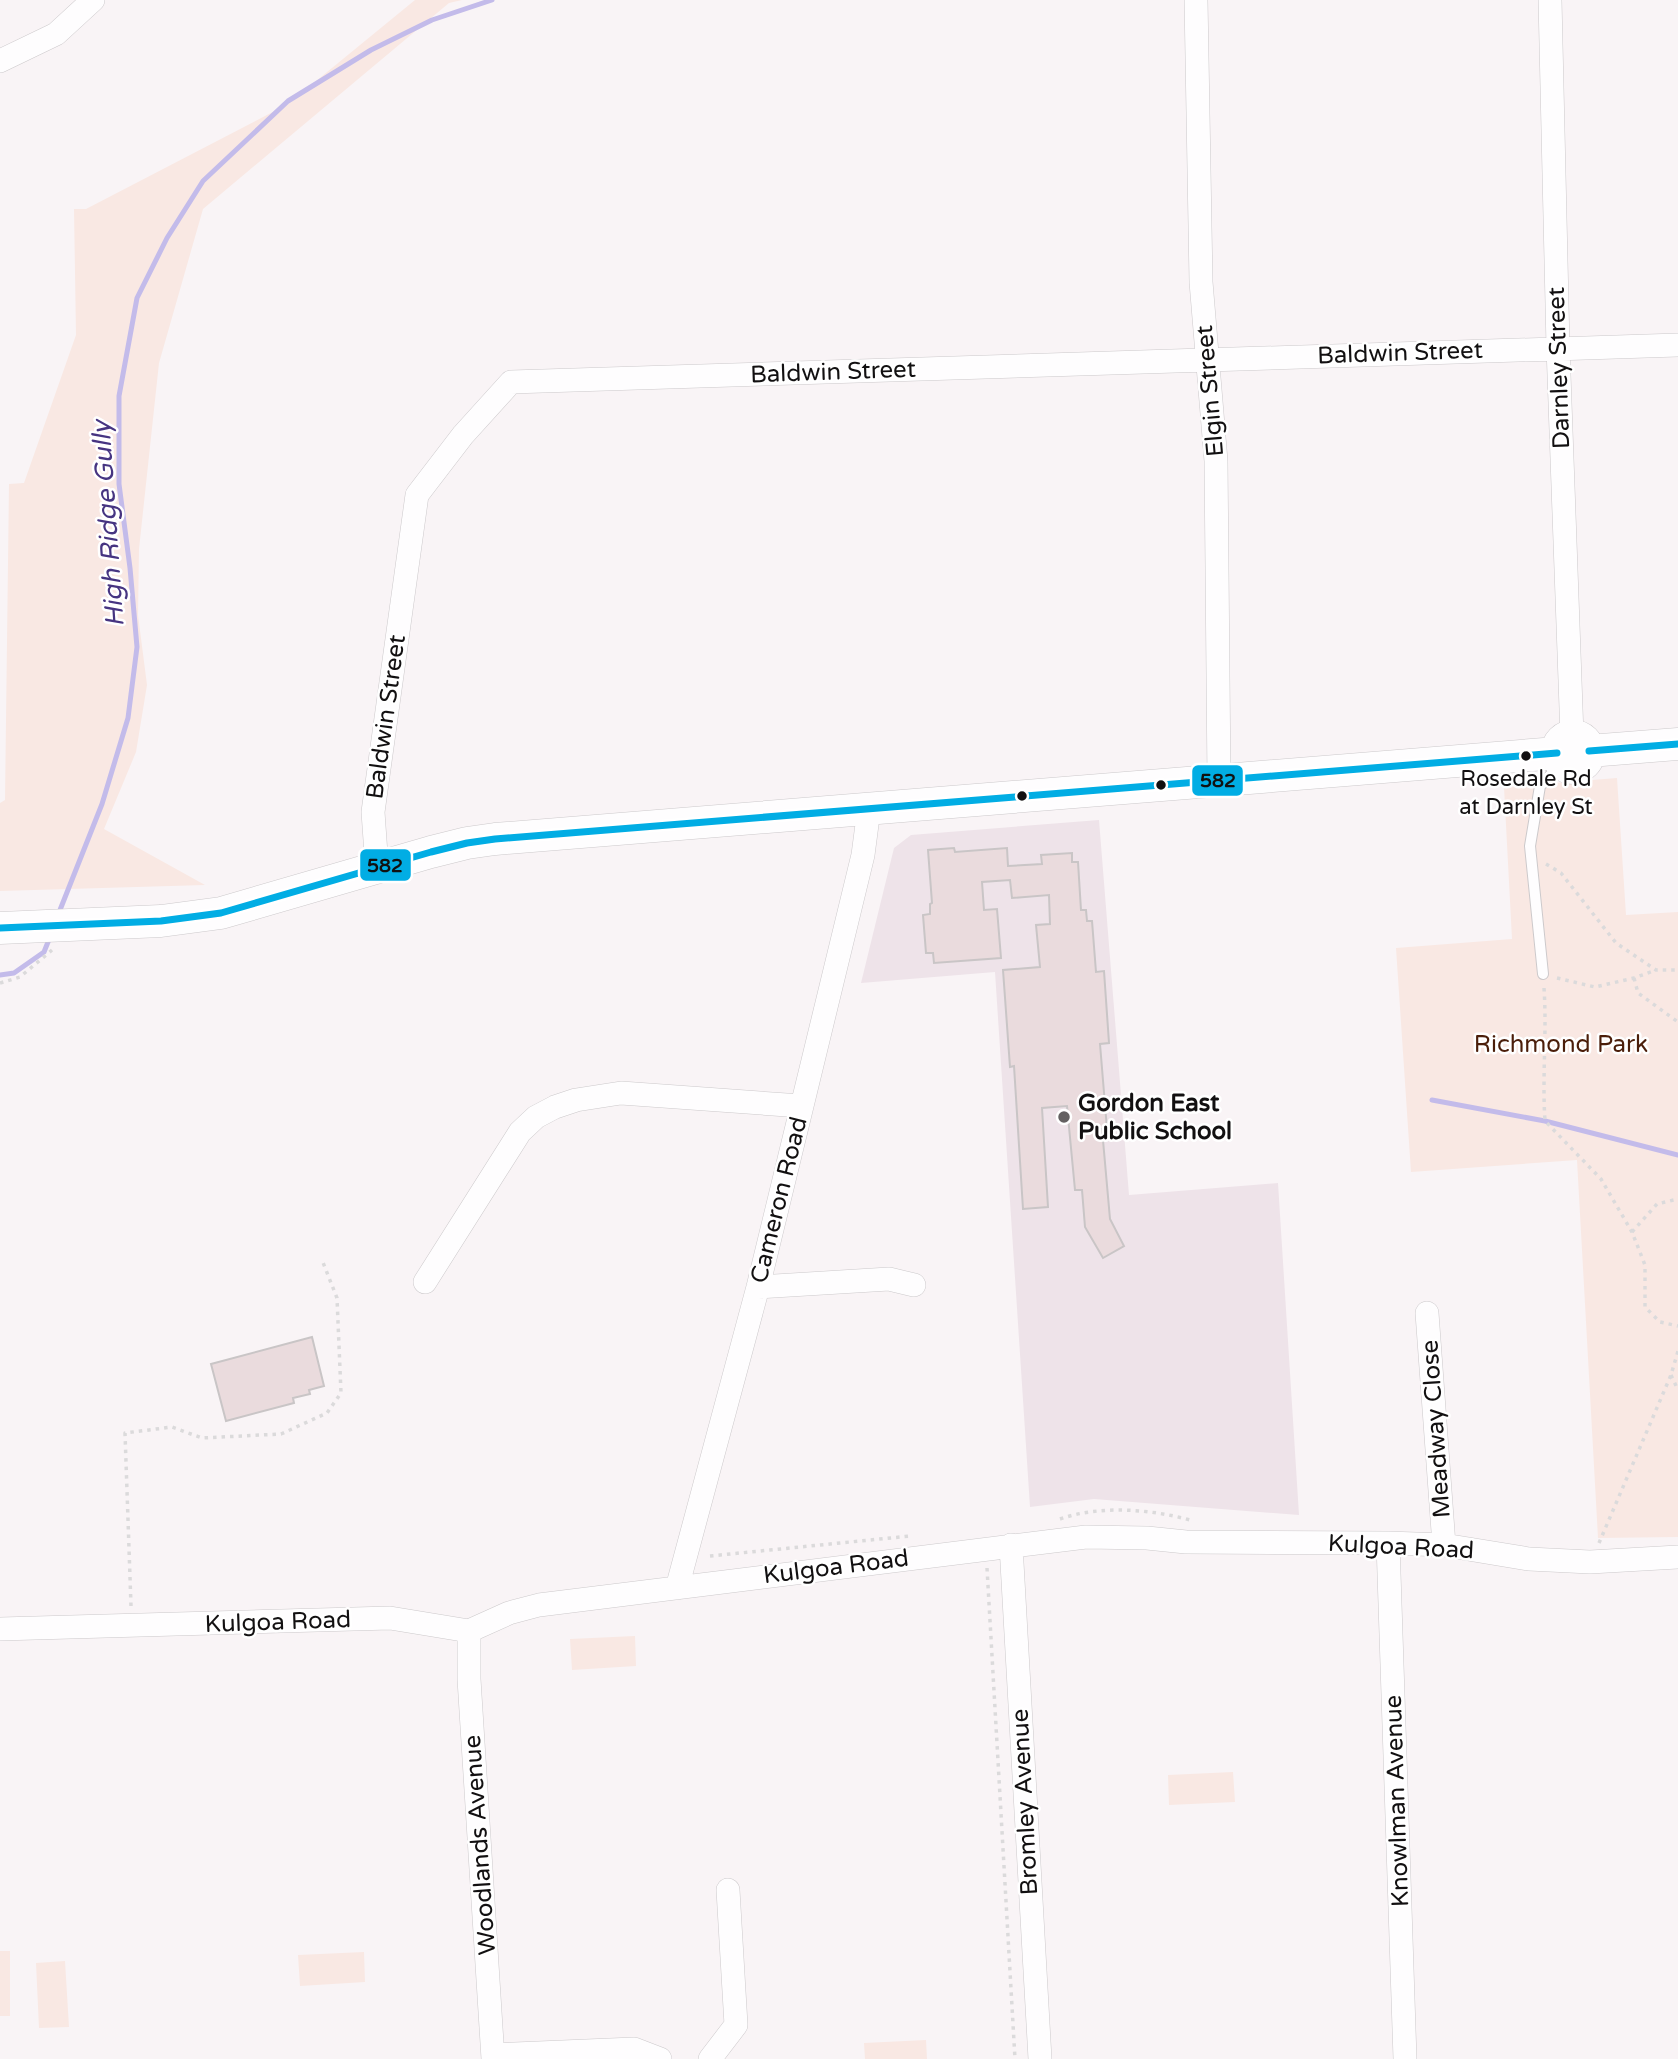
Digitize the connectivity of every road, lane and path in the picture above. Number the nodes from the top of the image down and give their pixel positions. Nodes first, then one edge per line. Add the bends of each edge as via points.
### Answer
1 (93, 0) edge
2 (1196, 0) edge
3 (1550, 0) edge
4 (0, 61) edge
5 (1678, 345) edge
6 (1558, 347) junction
7 (1207, 359) junction
8 (1678, 744) edge
9 (1570, 751) junction
10 (1219, 782) junction
11 (869, 809) junction
12 (1530, 853) junction
13 (377, 868) junction
14 (14, 928) edge
15 (52, 950) dead end
16 (1657, 970) junction
17 (1678, 970) edge
18 (1543, 974) junction
19 (1634, 978) junction
20 (0, 983) edge
21 (1678, 1022) edge
22 (801, 1106) junction
23 (1678, 1199) edge
24 (1632, 1232) junction
25 (322, 1260) dead end
26 (425, 1282) dead end
27 (914, 1285) dead end
28 (758, 1287) junction
29 (1427, 1312) dead end
30 (1678, 1326) edge
31 (1678, 1351) edge
32 (1671, 1375) junction
33 (1678, 1390) edge
34 (1388, 1543) junction
35 (1011, 1545) junction
36 (1444, 1545) junction
37 (1678, 1557) edge
38 (987, 1561) dead end
39 (1590, 1562) junction
40 (677, 1588) junction
41 (131, 1626) junction
42 (0, 1629) edge
43 (469, 1631) junction
44 (728, 1890) dead end
45 (493, 2057) edge
46 (660, 2059) edge
47 (710, 2059) edge
48 (1015, 2059) edge
49 (1040, 2059) edge
50 (1405, 2059) edge

1 - 4 street via 56,34
2 - 7 street, Elgin Street via 1201,282
3 - 6 street, Darnley Street
5 - 6 street, Baldwin Street
6 - 7 street, Baldwin Street
6 - 9 street, Darnley Street
7 - 10 street, Elgin Street via 1216,461
7 - 13 street, Baldwin Street via 511,382 417,495 373,812
8 - 9 street
9 - 10 street
9 - 12 lane via 1540,786
10 - 11 street
11 - 13 street via 467,843
11 - 22 street, Cameron Road via 863,855
12 - 16 path via 1561,873 1616,943
12 - 18 lane
13 - 14 street via 221,913 161,921
15 - 20 path via 20,977
16 - 17 path
16 - 19 path
18 - 19 path via 1595,987
18 - 24 path via 1545,1121 1601,1179
19 - 21 path via 1638,993
22 - 26 street via 621,1093 555,1107 520,1132
22 - 28 street, Cameron Road
23 - 24 path via 1657,1204
24 - 30 path via 1644,1265 1645,1307 1660,1322
25 - 41 path via 337,1298 341,1392 327,1413 281,1434 202,1438 172,1427 125,1433
27 - 28 street via 889,1279
28 - 40 street, Cameron Road
29 - 36 street, Meadway Close
31 - 32 path
32 - 33 path
32 - 39 path
34 - 35 street, Kulgoa Road via 1086,1537
34 - 36 street, Kulgoa Road
34 - 50 street, Knowlman Avenue
35 - 40 street, Kulgoa Road
35 - 49 street, Bromley Avenue
36 - 39 street, Kulgoa Road via 1528,1559
37 - 39 street, Kulgoa Road
38 - 48 path
40 - 43 street, Kulgoa Road via 539,1605
41 - 42 street, Kulgoa Road
41 - 43 street, Kulgoa Road via 390,1618
43 - 45 street, Woodlands Avenue
44 - 47 street via 736,2025
45 - 46 street via 635,2049

